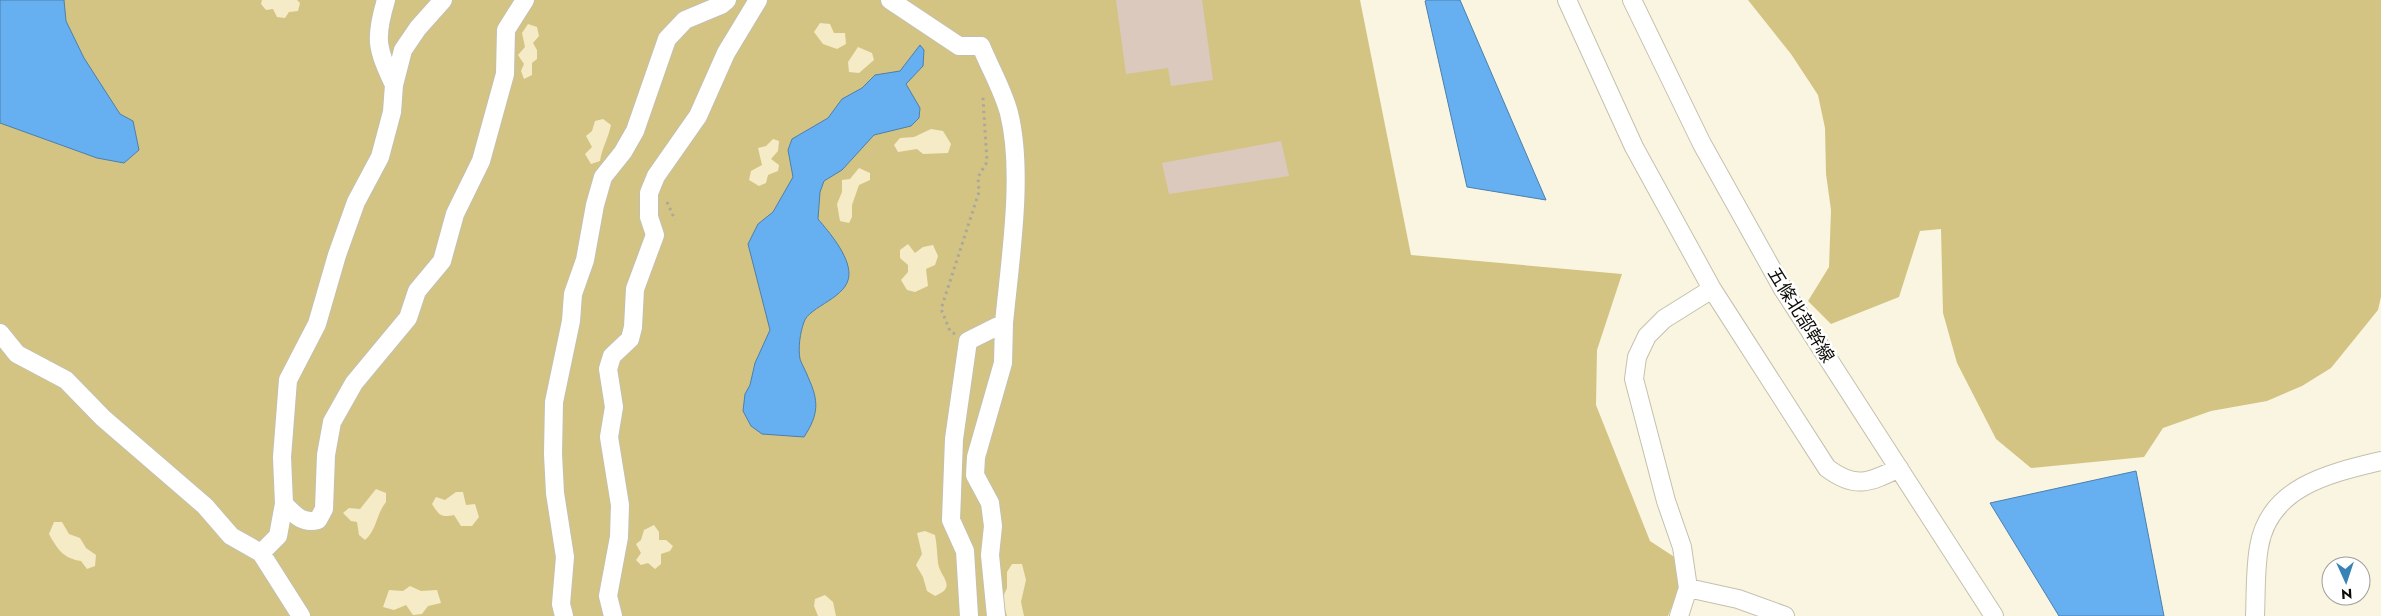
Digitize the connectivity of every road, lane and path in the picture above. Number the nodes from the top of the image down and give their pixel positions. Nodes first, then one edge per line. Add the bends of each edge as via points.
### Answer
1 (386, 0) edge
2 (443, 0) edge
3 (525, 0) edge
4 (727, 0) edge
5 (758, 0) edge
6 (890, 0) edge
7 (1567, 0) edge
8 (1632, 0) edge
9 (995, 78) junction
10 (394, 85) junction
11 (356, 174) dead end
12 (360, 194) junction
13 (1712, 289) junction
14 (1004, 322) junction
15 (0, 334) edge
16 (968, 341) junction
17 (2381, 460) edge
18 (1899, 468) junction
19 (284, 504) junction
20 (261, 553) junction
21 (1688, 588) junction
22 (301, 616) edge
23 (564, 616) edge
24 (613, 616) edge
25 (969, 616) edge
26 (996, 616) edge
27 (1679, 616) edge
28 (1785, 616) edge
29 (1994, 616) edge
30 (2255, 616) edge

1 - 10 street via 378,27 380,54
2 - 10 street via 403,50
3 - 19 street via 506,30 505,74 495,113 481,161 455,214 442,261 417,291 408,318 354,383 332,422 326,455 324,509 318,520 309,522 297,517
4 - 23 street via 686,20 667,39 635,131 603,177 595,205 584,260 573,294 571,321 554,402 555,493 565,557 561,604
5 - 24 street via 726,53 698,116 656,176 649,192 649,217 655,235 635,289 630,338 612,356 608,370 614,407 609,437 620,505 619,537 608,596
6 - 9 street via 959,46 981,46
7 - 13 street via 1634,146
8 - 18 street, 五條北部幹線 via 1702,144 1783,289
9 - 14 street via 1009,112 1015,157 1012,240
9 - 16 path via 983,99 987,162 978,177 979,192 941,309 950,331
10 - 12 street via 392,112 380,157
11 - 12 street
12 - 19 street via 337,255 317,324 288,380 282,449
13 - 18 street via 1827,468 1842,479 1861,482 1880,478
13 - 21 street via 1664,319 1647,336 1637,357 1634,379 1666,501 1682,546
14 - 16 street
14 - 26 street via 1003,363 976,457 975,475 990,502 993,526 990,556
15 - 20 street via 17,354 66,380 103,418 205,506 231,536
16 - 25 street via 954,439 951,520 965,551
17 - 30 street via 2304,484 2275,511 2259,547
18 - 29 street, 五條北部幹線
19 - 20 street via 278,536
20 - 22 street
21 - 27 street
21 - 28 street via 1738,598

